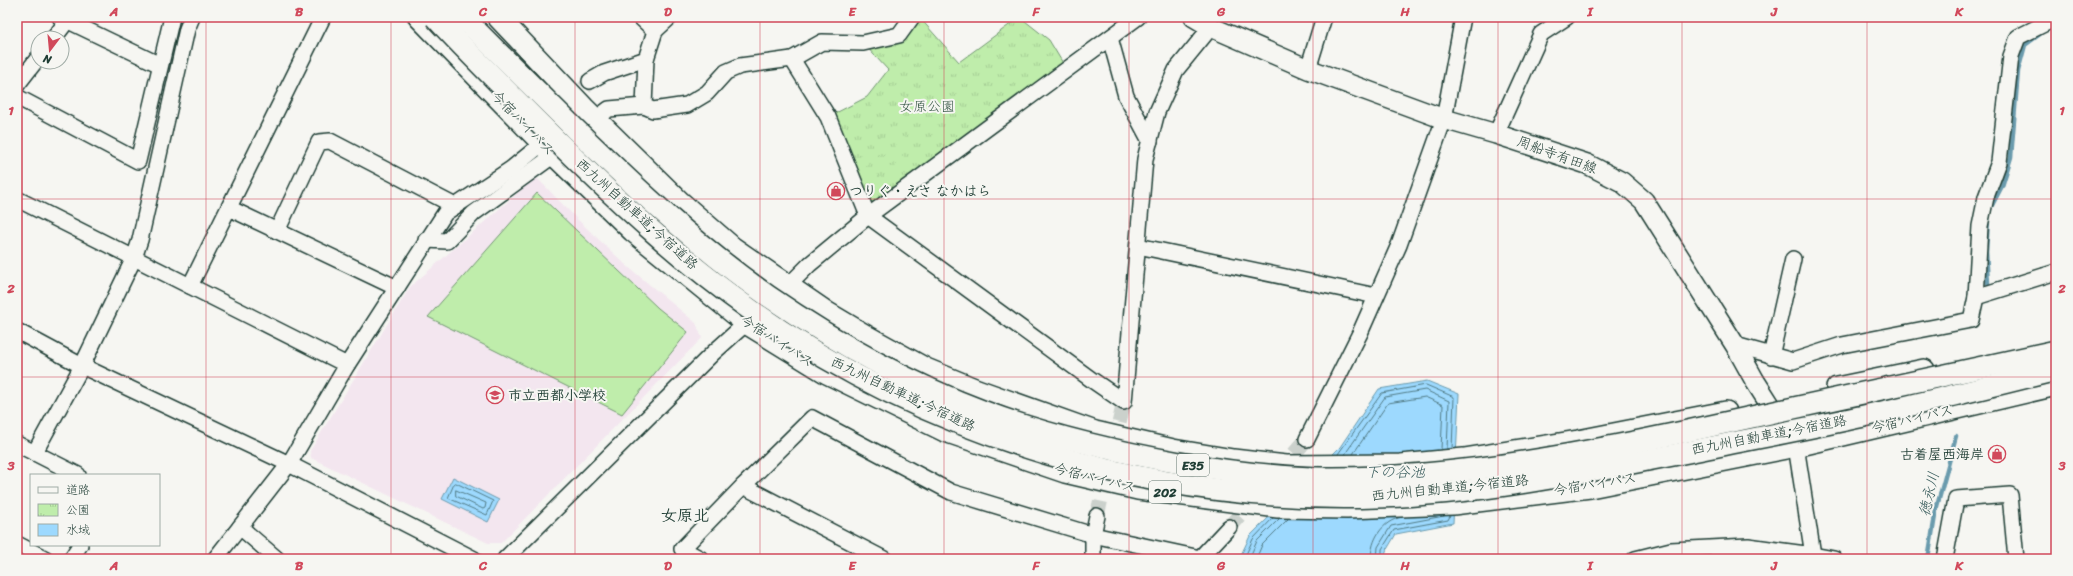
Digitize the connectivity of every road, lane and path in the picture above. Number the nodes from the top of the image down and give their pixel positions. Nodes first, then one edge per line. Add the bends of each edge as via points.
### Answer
1 (172, 17) edge
2 (192, 17) edge
3 (323, 17) edge
4 (419, 17) edge
5 (435, 17) edge
6 (463, 17) edge
7 (498, 17) edge
8 (640, 17) edge
9 (670, 17) edge
10 (912, 17) edge
11 (1138, 17) edge
12 (1194, 17) edge
13 (1324, 17) edge
14 (1463, 17) edge
15 (1567, 17) edge
16 (66, 18) edge
17 (2056, 18) edge
18 (1211, 27) junction
19 (59, 30) edge
20 (655, 31) junction
21 (1110, 38) junction
22 (646, 59) junction
23 (792, 59) junction
24 (160, 65) junction
25 (30, 68) edge
26 (1308, 69) junction
27 (590, 81) tunnel mouth
28 (17, 85) edge
29 (17, 97) edge
30 (644, 106) junction
31 (596, 119) junction
32 (1444, 119) junction
33 (1496, 134) junction
34 (1150, 141) junction
35 (546, 151) junction
36 (17, 199) edge
37 (455, 206) junction
38 (229, 208) junction
39 (868, 216) junction
40 (277, 231) junction
41 (426, 240) junction
42 (1138, 246) junction
43 (134, 258) junction
44 (1793, 259) dead end
45 (2056, 272) edge
46 (190, 286) junction
47 (788, 286) junction
48 (397, 288) junction
49 (1376, 296) junction
50 (1976, 297) junction
51 (749, 321) junction
52 (17, 331) edge
53 (2056, 342) edge
54 (1735, 345) junction
55 (2056, 351) edge
56 (1771, 356) junction
57 (347, 365) junction
58 (82, 366) junction
59 (2056, 370) edge
60 (2056, 385) edge
61 (1769, 404) junction
62 (1307, 439) tunnel mouth
63 (17, 444) edge
64 (1796, 446) junction
65 (35, 452) junction
66 (289, 464) junction
67 (76, 474) edge
68 (743, 486) junction
69 (1097, 516) tunnel mouth
70 (240, 527) junction
71 (1229, 527) tunnel mouth
72 (1093, 535) junction
73 (17, 544) edge
74 (79, 546) edge
75 (1813, 557) edge
76 (46, 559) edge
77 (71, 559) edge
78 (215, 559) edge
79 (277, 559) edge
80 (474, 559) edge
81 (505, 559) edge
82 (701, 559) edge
83 (884, 559) edge
84 (1093, 559) edge
85 (1200, 559) edge
86 (1635, 559) edge
87 (1834, 559) edge
88 (1944, 559) edge
89 (2016, 559) edge

1 - 24 street
2 - 43 street via 187,29
3 - 38 street
4 - 35 highway, 今宿バイパス / 202
5 - 59 highway, 西九州自動車道;今宿道路 / E35, bridge via 501,85 653,232 745,306 802,344 882,387 979,430 1035,450 1142,477 1243,492 1313,497 1379,497 1448,491 1529,481 1638,462 1866,416
6 - 55 highway, 西九州自動車道;今宿道路 / E35, bridge via 669,217 765,294 813,326 926,387 984,412 1040,431 1145,457 1256,474 1318,478 1382,477 1448,471 1626,445
7 - 31 highway
8 - 20 street
9 - 20 street
10 - 23 street via 899,35 863,43 822,42
11 - 21 street
12 - 18 main road, 周船寺有田線
13 - 26 street
14 - 32 street
15 - 33 street via 1541,34
16 - 19 street
16 - 24 street
17 - 50 street via 2018,37 2010,56 2000,162 1986,196 1980,226
18 - 26 main road, 周船寺有田線
18 - 34 street via 1176,70 1157,112
20 - 22 street
21 - 34 street via 1126,96
21 - 39 street
22 - 27 street via 604,73
22 - 30 street
23 - 30 street via 740,66 726,72 707,93 687,105 653,110
23 - 39 street via 828,118
24 - 29 street via 138,161
25 - 28 street
26 - 32 main road, 周船寺有田線
30 - 31 street via 609,109
31 - 47 highway via 680,202 733,248
32 - 33 main road, 周船寺有田線
32 - 49 street via 1399,246
33 - 54 main road, 周船寺有田線 via 1587,164 1622,182 1644,201
34 - 42 street via 1145,159
35 - 37 street via 511,169
35 - 41 street via 474,213 447,241
35 - 51 highway, 今宿バイパス / 202 via 633,231
36 - 43 street
37 - 40 street via 330,141 319,142
37 - 41 street via 445,213
38 - 40 street
38 - 46 street
39 - 42 street via 1124,402
39 - 47 street via 810,264
40 - 48 street
41 - 48 street
42 - 49 street
43 - 46 street
43 - 58 street
44 - 56 street
45 - 50 street
46 - 57 street
47 - 51 street
47 - 61 highway via 868,337 926,369 976,390 1095,432 1173,450 1233,460 1286,466 1348,466 1401,465 1464,459 1578,441
48 - 57 street
49 - 62 street
50 - 56 street via 1970,320 1842,345 1793,361
51 - 64 highway, 今宿バイパス / 202 via 826,373 952,434 1065,472 1138,489 1278,507 1346,508 1453,504 1590,487
51 - 81 street via 713,353
52 - 58 street
53 - 61 highway
54 - 56 street
54 - 61 main road, 周船寺有田線
57 - 66 street
58 - 65 street
58 - 66 street
60 - 64 highway, 今宿バイパス / 202
61 - 64 main road, 周船寺有田線
63 - 65 street
64 - 75 street
65 - 67 street
66 - 70 street
66 - 80 street
68 - 72 street via 812,418 951,492
68 - 82 street via 682,549
68 - 83 street
69 - 72 street
70 - 78 street
70 - 79 street
71 - 85 street
72 - 84 street
72 - 85 street
73 - 76 street
74 - 77 street
75 - 86 street via 1748,546 1671,550
75 - 87 street
88 - 89 street via 1956,499 2010,495

